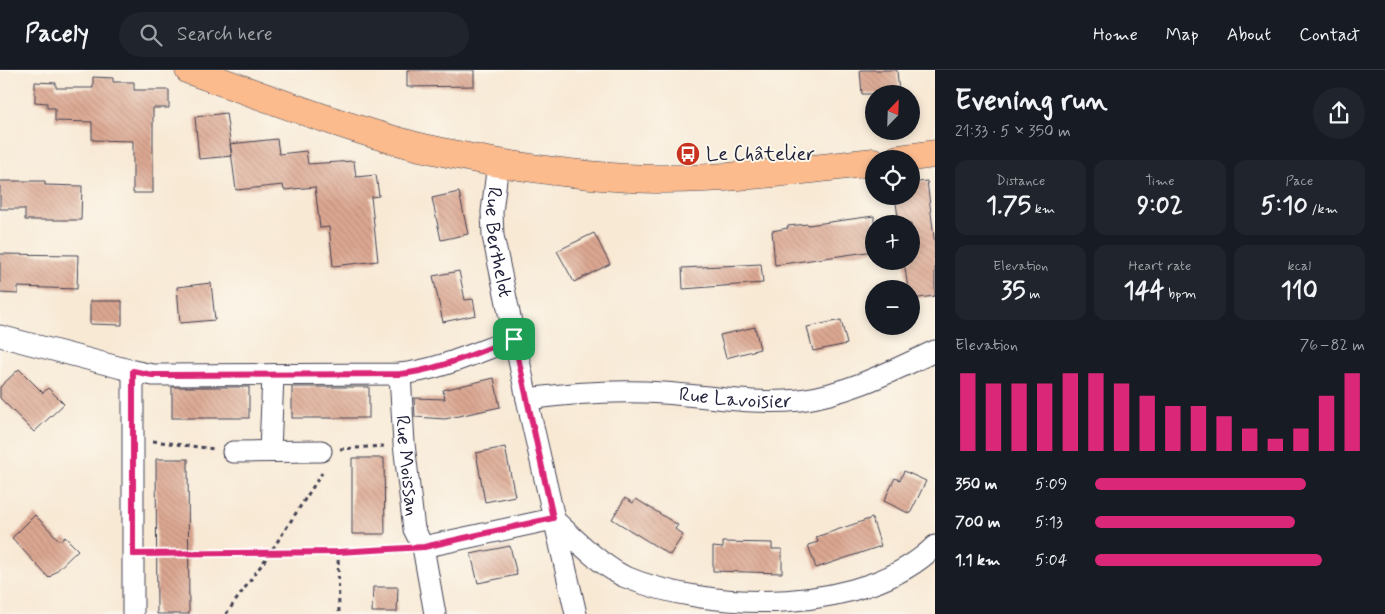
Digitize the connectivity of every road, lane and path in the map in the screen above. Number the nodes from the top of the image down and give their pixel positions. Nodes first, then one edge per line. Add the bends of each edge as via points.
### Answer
1 (190, 70) edge
2 (935, 154) edge
3 (920, 156) edge
4 (498, 162) junction
5 (865, 163) edge
6 (0, 336) edge
7 (514, 339) junction
8 (934, 355) edge
9 (133, 371) junction
10 (400, 374) junction
11 (272, 375) junction
12 (527, 399) junction
13 (132, 439) junction
14 (404, 444) junction
15 (270, 451) junction
16 (321, 451) junction
17 (233, 452) joint
18 (553, 518) junction
19 (935, 546) edge
20 (424, 547) junction
21 (338, 552) junction
22 (270, 553) junction
23 (133, 554) junction
24 (133, 614) edge
25 (226, 614) edge
26 (340, 614) edge
27 (435, 614) edge
28 (576, 614) edge

1 - 4 main road via 386,138
2 - 3 main road
4 - 5 main road via 564,173 654,179 751,175
4 - 7 street, Rue Berthelot via 492,212 493,236
6 - 9 street
7 - 10 street via 426,370
7 - 12 street, Rue Berthelot
8 - 12 street, Rue Lavoisier via 829,394 800,400 752,401 629,392
9 - 11 street via 158,375
9 - 13 street
10 - 11 street
10 - 14 street, Rue Moissan
11 - 15 street
12 - 18 street, Rue Berthelot
13 - 17 path
13 - 23 street
14 - 16 path
14 - 20 street, Rue Moissan via 414,529
15 - 16 street
15 - 17 street
16 - 22 path via 322,474
18 - 19 street via 605,564 636,582 696,604 753,613 805,612 867,596 902,577
18 - 20 street
18 - 28 street, Rue Berthelot
20 - 21 path
20 - 27 street, Rue Moissan
21 - 22 path
21 - 26 path
22 - 23 path
22 - 25 path
23 - 24 street

